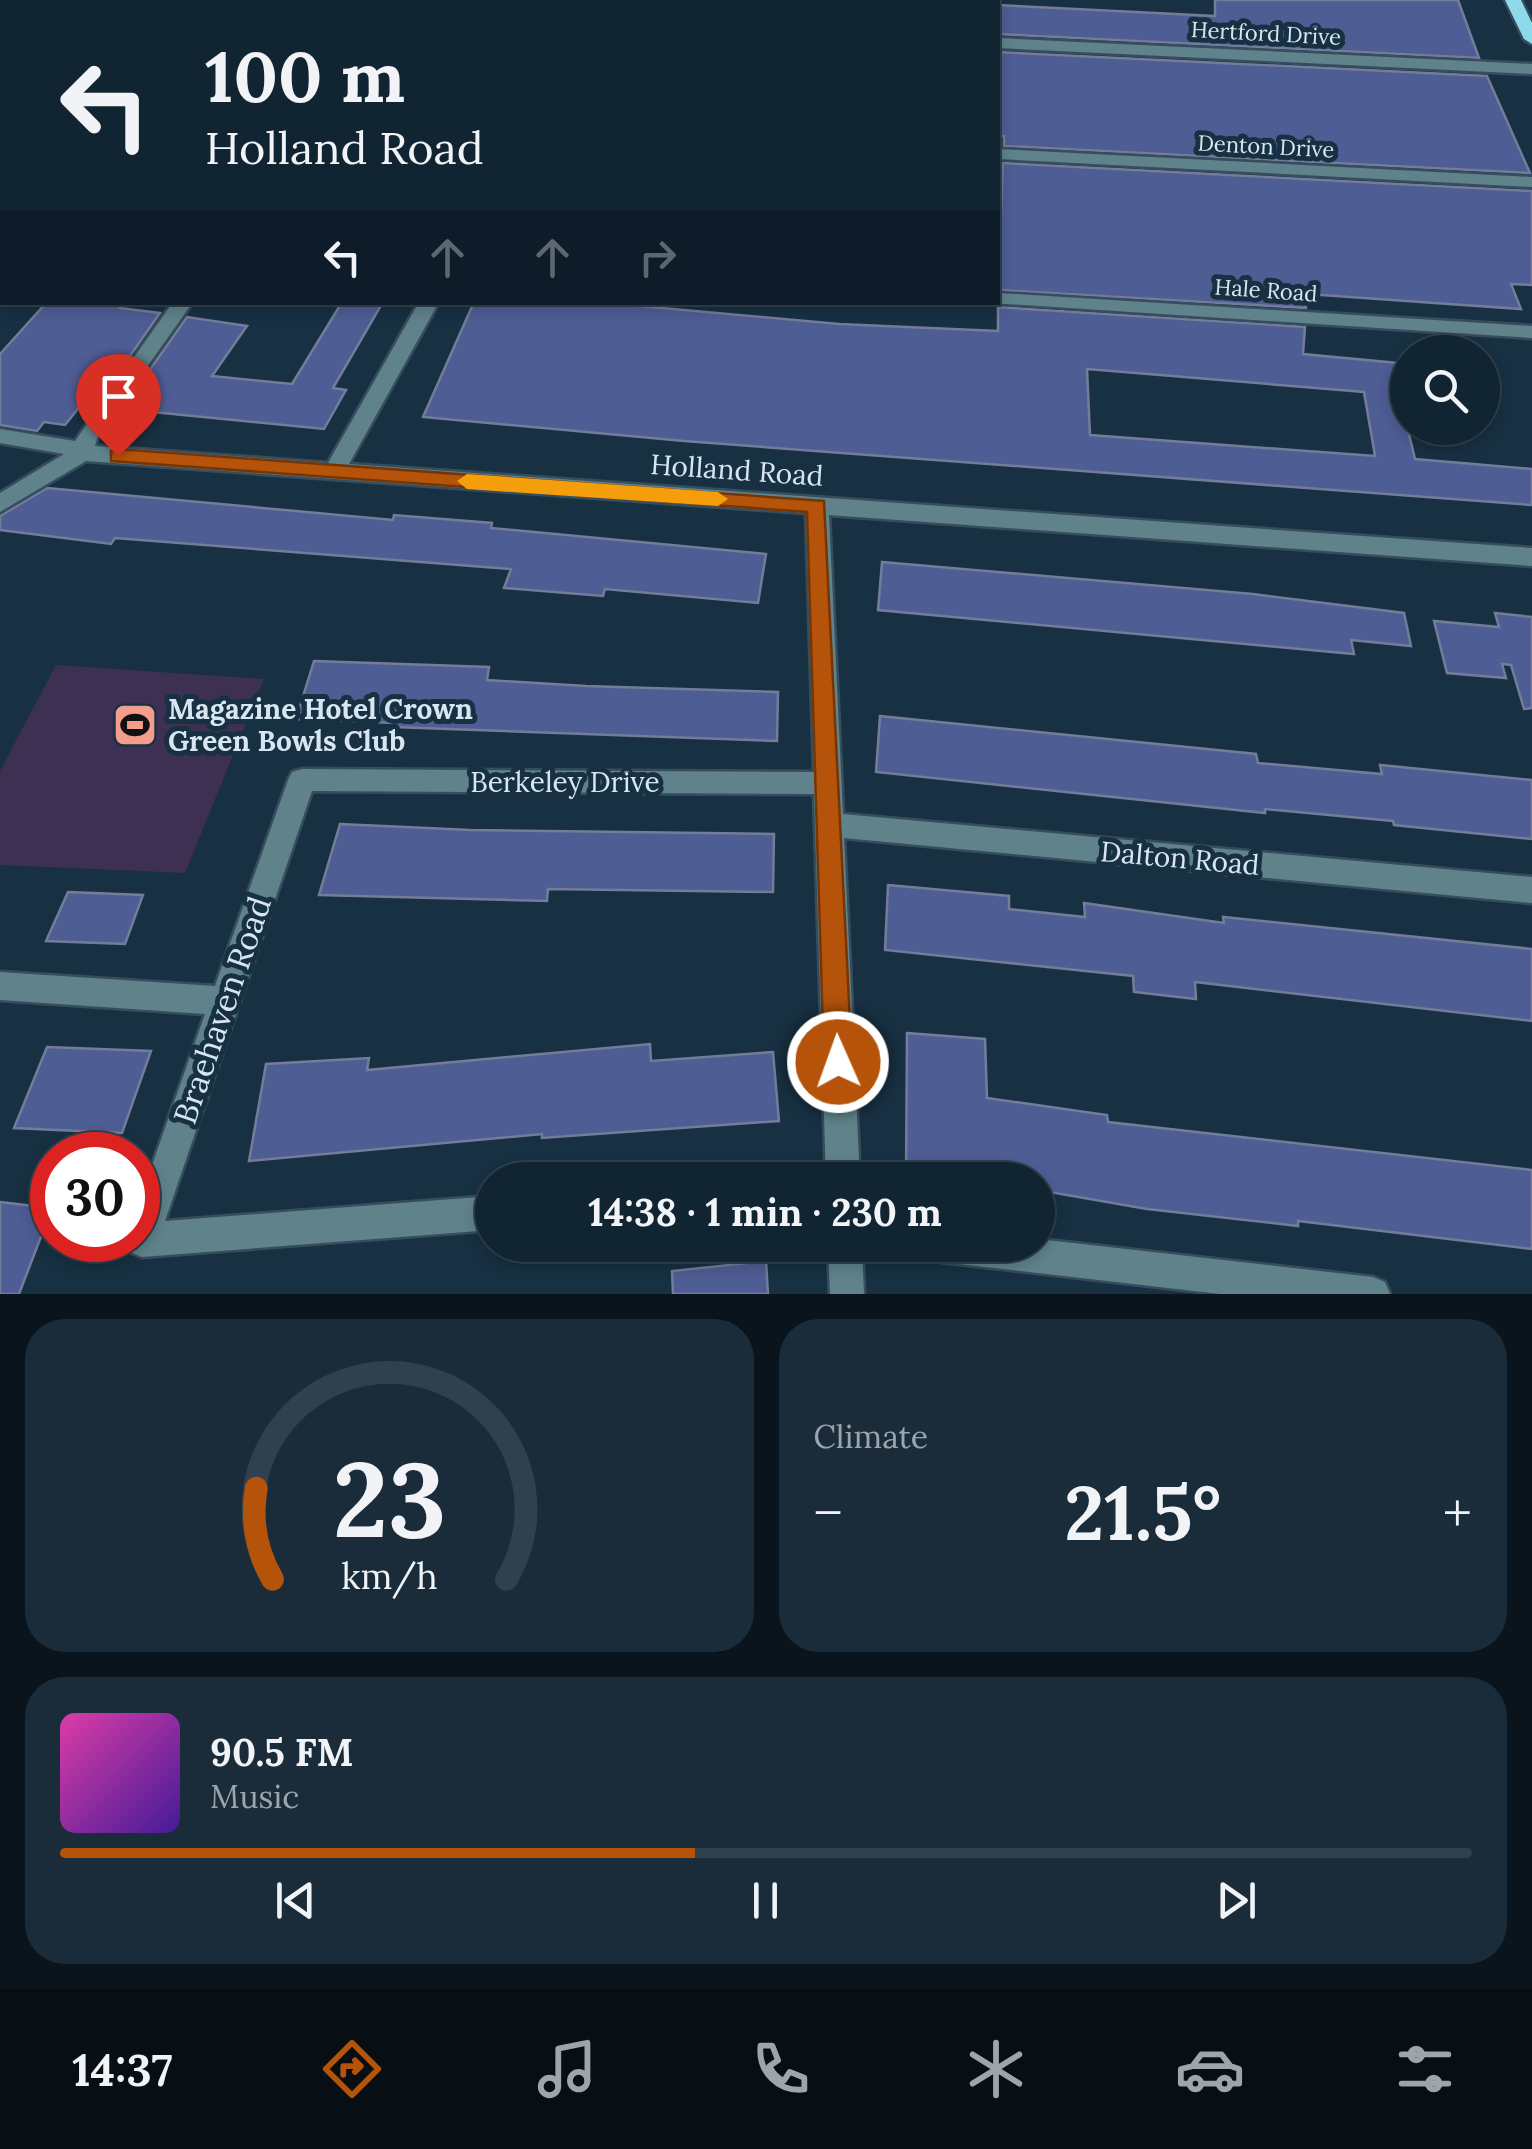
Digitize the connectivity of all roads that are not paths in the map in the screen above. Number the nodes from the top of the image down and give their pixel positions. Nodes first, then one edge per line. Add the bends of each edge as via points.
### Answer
1 (1513, 0) edge
2 (1532, 39) edge
3 (1000, 42) edge
4 (1532, 68) edge
5 (1000, 154) edge
6 (1532, 182) edge
7 (1000, 298) edge
8 (180, 305) edge
9 (427, 305) edge
10 (1532, 332) edge
11 (0, 436) edge
12 (82, 453) junction
13 (334, 472) junction
14 (0, 504) edge
15 (817, 506) junction
16 (1532, 557) edge
17 (302, 780) joint
18 (828, 783) junction
19 (829, 826) junction
20 (1532, 890) edge
21 (0, 986) edge
22 (226, 1001) junction
23 (841, 1162) edge
24 (475, 1214) edge
25 (1055, 1258) edge
26 (846, 1262) edge
27 (847, 1294) edge
28 (1372, 1294) edge

1 - 2 main road
3 - 4 street, Hertford Drive
5 - 6 street, Denton Drive
7 - 10 street, Hale Road
8 - 12 street via 87,436
9 - 13 street
11 - 12 street, Holland Road
12 - 13 street, Holland Road
12 - 14 street
13 - 15 street, Holland Road
15 - 16 street, Holland Road
15 - 18 street
17 - 18 street, Berkeley Drive
17 - 22 street, Braehaven Road
18 - 19 street
19 - 20 street, Dalton Road
19 - 23 street
21 - 22 street
22 - 24 street, Braehaven Road via 142,1240
25 - 28 street
26 - 27 street

